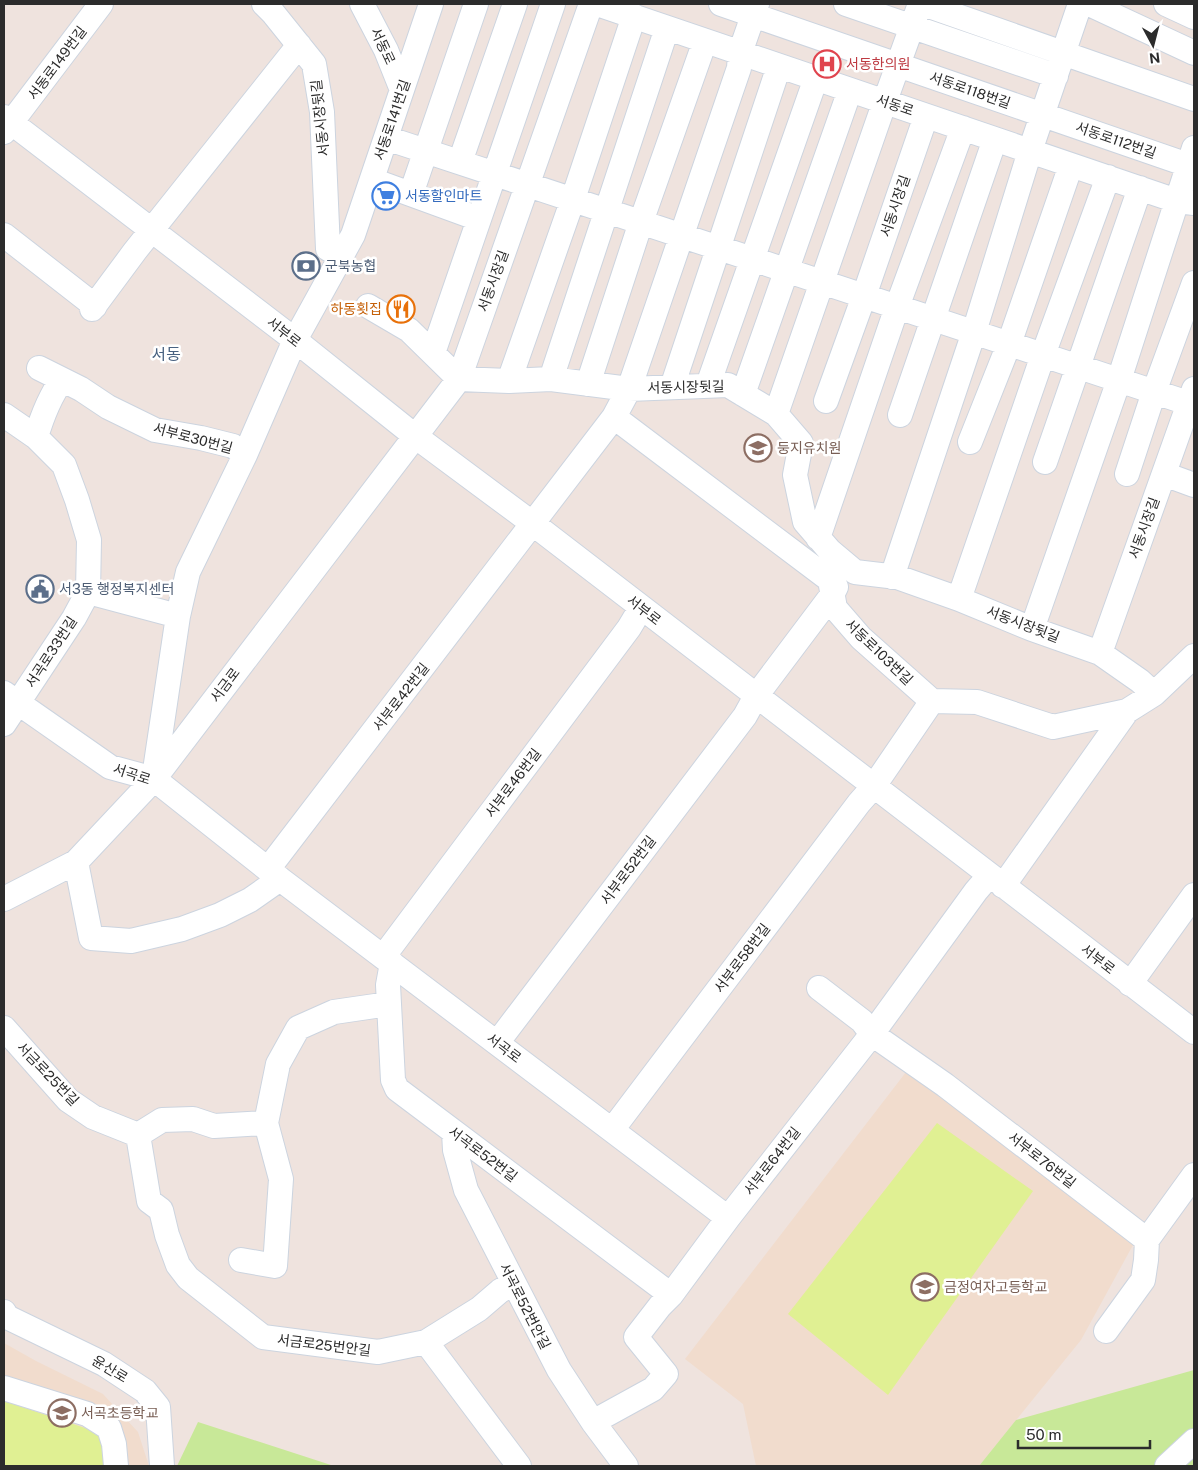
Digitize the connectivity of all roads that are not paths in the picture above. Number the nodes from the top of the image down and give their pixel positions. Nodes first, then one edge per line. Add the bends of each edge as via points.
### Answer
1 (101, 4) edge
2 (264, 4) edge
3 (362, 4) edge
4 (431, 4) edge
5 (476, 4) edge
6 (515, 4) edge
7 (553, 4) edge
8 (591, 4) edge
9 (597, 4) edge
10 (721, 4) edge
11 (846, 4) edge
12 (922, 4) edge
13 (1080, 4) edge
14 (1089, 4) edge
15 (1166, 4) edge
16 (755, 9) edge
17 (634, 16) junction
18 (1194, 17) edge
19 (912, 26) junction
20 (668, 28) junction
21 (705, 41) junction
22 (299, 44) junction
23 (740, 53) junction
24 (1194, 53) edge
25 (1060, 64) junction
26 (898, 65) junction
27 (779, 66) junction
28 (816, 78) junction
29 (402, 90) junction
30 (850, 90) junction
31 (1194, 99) edge
32 (884, 101) junction
33 (1043, 115) junction
34 (926, 116) junction
35 (6, 124) edge
36 (963, 128) junction
37 (386, 138) junction
38 (995, 139) junction
39 (425, 151) junction
40 (1030, 151) junction
41 (1192, 160) edge
42 (460, 162) junction
43 (1071, 165) junction
44 (495, 174) junction
45 (1108, 177) junction
46 (372, 180) junction
47 (528, 184) junction
48 (1140, 188) junction
49 (411, 194) junction
50 (573, 200) junction
51 (1186, 202) edge
52 (607, 211) junction
53 (479, 219) junction
54 (642, 222) junction
55 (152, 230) junction
56 (4, 235) edge
57 (682, 236) junction
58 (718, 248) junction
59 (328, 250) dead end
60 (752, 258) junction
61 (788, 270) junction
62 (822, 282) junction
63 (1194, 283) edge
64 (864, 296) junction
65 (368, 306) dead end
66 (897, 307) junction
67 (934, 319) junction
68 (974, 332) junction
69 (295, 340) junction
70 (1009, 344) junction
71 (433, 353) junction
72 (1043, 355) junction
73 (1078, 366) junction
74 (39, 368) dead end
75 (459, 379) junction
76 (551, 379) junction
77 (62, 380) junction
78 (1119, 380) junction
79 (509, 381) junction
80 (588, 384) junction
81 (708, 385) junction
82 (672, 387) junction
83 (629, 389) junction
84 (1154, 392) junction
85 (743, 394) junction
86 (1192, 398) edge
87 (826, 401) dead end
88 (776, 414) junction
89 (900, 414) dead end
90 (4, 415) edge
91 (614, 417) junction
92 (415, 436) junction
93 (36, 437) junction
94 (970, 442) dead end
95 (245, 455) junction
96 (1045, 462) dead end
97 (1127, 474) dead end
98 (1164, 474) junction
99 (1194, 485) edge
100 (532, 524) junction
101 (818, 538) junction
102 (855, 572) junction
103 (892, 577) junction
104 (88, 592) junction
105 (832, 594) junction
106 (959, 599) junction
107 (641, 608) junction
108 (178, 616) junction
109 (1032, 629) junction
110 (1100, 653) junction
111 (1194, 656) edge
112 (1154, 694) junction
113 (756, 696) junction
114 (11, 697) edge
115 (932, 701) junction
116 (1127, 711) junction
117 (4, 724) edge
118 (154, 779) junction
119 (874, 786) junction
120 (76, 862) junction
121 (274, 874) junction
122 (996, 881) junction
123 (1194, 896) edge
124 (4, 899) edge
125 (388, 960) junction
126 (1130, 984) junction
127 (819, 988) dead end
128 (389, 1004) junction
129 (4, 1028) edge
130 (1194, 1032) edge
131 (872, 1034) junction
132 (497, 1043) junction
133 (266, 1123) junction
134 (612, 1130) junction
135 (454, 1132) junction
136 (138, 1135) junction
137 (1194, 1175) edge
138 (728, 1218) junction
139 (1147, 1240) junction
140 (241, 1260) dead end
141 (514, 1283) junction
142 (671, 1294) junction
143 (4, 1312) edge
144 (1106, 1331) dead end
145 (426, 1342) junction
146 (4, 1388) edge
147 (593, 1422) junction
148 (1194, 1441) edge
149 (116, 1466) edge
150 (162, 1466) edge
151 (519, 1466) edge
152 (626, 1466) edge
153 (1167, 1466) edge

1 - 35 street, 서동로149번길
2 - 22 street, 서동시장뒷길
3 - 29 street, 서동로
4 - 29 street, 서동로141번길
5 - 39 street
6 - 42 street
7 - 44 street
8 - 47 street, 서동시장길
9 - 17 street, 서동로
10 - 16 street, 서동로118번길
11 - 19 street
12 - 19 street
12 - 25 street
13 - 25 street
14 - 24 street
15 - 18 street
16 - 23 street
16 - 26 street, 서동로118번길
17 - 20 street, 서동로
17 - 50 street
19 - 25 street
19 - 26 street
20 - 21 street, 서동로
20 - 52 street
21 - 23 street, 서동로
21 - 54 street
22 - 55 street
22 - 59 street, 서동시장뒷길 via 314,64 322,112
23 - 27 street, 서동로
23 - 57 street via 739,68
25 - 31 street
25 - 33 street
26 - 32 street
26 - 33 street, 서동로118번길
27 - 28 street, 서동로
27 - 58 street
28 - 30 street, 서동로
28 - 60 street
29 - 37 street, 서동로141번길
30 - 32 street, 서동로
30 - 61 street
32 - 34 street, 서동로
32 - 62 street
33 - 40 street
33 - 41 street, 서동로112번길
34 - 36 street, 서동로
34 - 64 street, 서동시장길
35 - 55 street, 서부로
36 - 38 street, 서동로
36 - 66 street
37 - 39 street, 서동시장길
37 - 46 street, 서동로141번길
38 - 40 street, 서동로
38 - 67 street
39 - 42 street, 서동시장길
39 - 49 street
40 - 43 street, 서동로
40 - 68 street
41 - 51 street, 서동로112번길
42 - 44 street, 서동시장길
43 - 45 street, 서동로
43 - 70 street
44 - 47 street, 서동시장길
44 - 53 street
45 - 48 street, 서동로
45 - 72 street
46 - 49 street
46 - 69 street, 서동로141번길 via 353,235
47 - 50 street, 서동시장길
47 - 75 street, 서동시장길
48 - 51 street, 서동로
48 - 73 street
49 - 53 street
50 - 52 street, 서동시장길
50 - 79 street
51 - 78 street via 1172,219
52 - 54 street, 서동시장길
52 - 76 street
53 - 71 street
54 - 57 street, 서동시장길
54 - 80 street
55 - 56 street via 93,307
55 - 69 street, 서부로
57 - 58 street, 서동시장길
57 - 83 street
58 - 60 street, 서동시장길
58 - 82 street
60 - 61 street, 서동시장길
60 - 81 street
61 - 62 street, 서동시장길
61 - 85 street
62 - 64 street, 서동시장길
62 - 88 street
63 - 84 street
64 - 66 street, 서동시장길
64 - 87 street, 서동시장길
65 - 71 street via 409,330
66 - 67 street, 서동시장길
66 - 101 street
67 - 68 street, 서동시장길
67 - 89 street
68 - 70 street, 서동시장길
68 - 103 street
69 - 92 street, 서부로
69 - 95 street, 서부로30번길
70 - 72 street, 서동시장길
70 - 94 street
71 - 75 street
72 - 73 street, 서동시장길
72 - 106 street
73 - 78 street, 서동시장길
73 - 96 street
74 - 77 street
75 - 79 street, 서동시장뒷길
75 - 92 street
76 - 79 street, 서동시장뒷길
76 - 80 street, 서동시장뒷길
77 - 93 street via 55,389
77 - 95 street, 서부로30번길 via 155,430 233,446
78 - 84 street, 서동시장길
78 - 109 street
80 - 83 street, 서동시장뒷길
81 - 82 street, 서동시장뒷길
81 - 85 street, 서동시장뒷길 via 728,385
82 - 83 street, 서동시장뒷길
83 - 91 street
84 - 86 street, 서동시장길
84 - 97 street
85 - 88 street, 서동시장뒷길
86 - 98 street, 서동시장길
88 - 101 street, 서동시장뒷길 via 801,442 795,475 805,522
90 - 93 street, 서곡로33번길
91 - 100 street
91 - 105 street, 서동로103번길 via 830,580
92 - 100 street, 서부로
92 - 118 street, 서금로
93 - 104 street, 서곡로33번길 via 64,465 78,500 89,540
95 - 108 street, 서부로30번길 via 188,572
98 - 99 street
98 - 110 street, 서동시장길
100 - 107 street, 서부로
100 - 121 street, 서부로42번길
101 - 102 street, 서동시장뒷길
102 - 103 street, 서동시장뒷길
102 - 105 street via 843,574
103 - 106 street, 서동시장뒷길
104 - 108 street
104 - 114 street, 서곡로33번길 via 74,618
105 - 113 street
105 - 115 street, 서동로103번길 via 835,608 861,638
106 - 109 street, 서동시장뒷길
107 - 113 street, 서부로
107 - 125 street, 서부로46번길
108 - 118 street, 서부로30번길
109 - 110 street, 서동시장뒷길
110 - 112 street, 서동시장뒷길
111 - 112 street
112 - 116 street
113 - 119 street, 서부로
113 - 132 street, 서부로52번길 via 745,716
114 - 117 street, 서곡로33번길
114 - 118 street, 서곡로 via 110,767
115 - 116 street via 977,702 1053,727
115 - 119 street
116 - 122 street
118 - 120 street, 서금로
118 - 121 street, 서곡로
119 - 122 street, 서부로
119 - 134 street, 서부로58번길
120 - 121 street via 91,938 131,941 182,929 220,915 250,900
120 - 124 street, 서금로
121 - 125 street, 서곡로
122 - 126 street, 서부로
122 - 131 street, 서부로64번길 via 976,891
123 - 126 street
125 - 128 street, 서곡로52번길
125 - 132 street, 서곡로
126 - 130 street, 서부로
127 - 131 street, 서부로76번길 via 862,1021
128 - 133 street via 334,1012 298,1028 278,1064
128 - 135 street, 서곡로52번길 via 393,1080 397,1089
129 - 136 street, 서금로25번길 via 68,1100 93,1117
131 - 138 street, 서부로64번길
131 - 139 street, 서부로76번길 via 946,1085
132 - 134 street, 서곡로
133 - 136 street via 214,1126 193,1119 162,1120
133 - 140 street via 281,1179 275,1266
134 - 138 street, 서곡로
135 - 141 street, 서곡로52번안길 via 455,1150 466,1190
135 - 142 street, 서곡로52번길
136 - 145 street, 서금로25번안길 via 149,1201 161,1210 178,1265 188,1278 263,1338 378,1352
137 - 139 street
138 - 142 street, 서부로64번길
139 - 144 street via 1143,1280
141 - 145 street, 서금로25번안길 via 479,1310
141 - 147 street, 서곡로52번안길 via 559,1370
142 - 147 street, 서부로64번길 via 636,1337 666,1374 653,1390
143 - 150 street, 윤산로 via 6,1317 104,1364 145,1391 158,1407
145 - 151 street
146 - 149 street via 87,1414 109,1428
147 - 152 street, 서곡로52번안길
148 - 153 street

